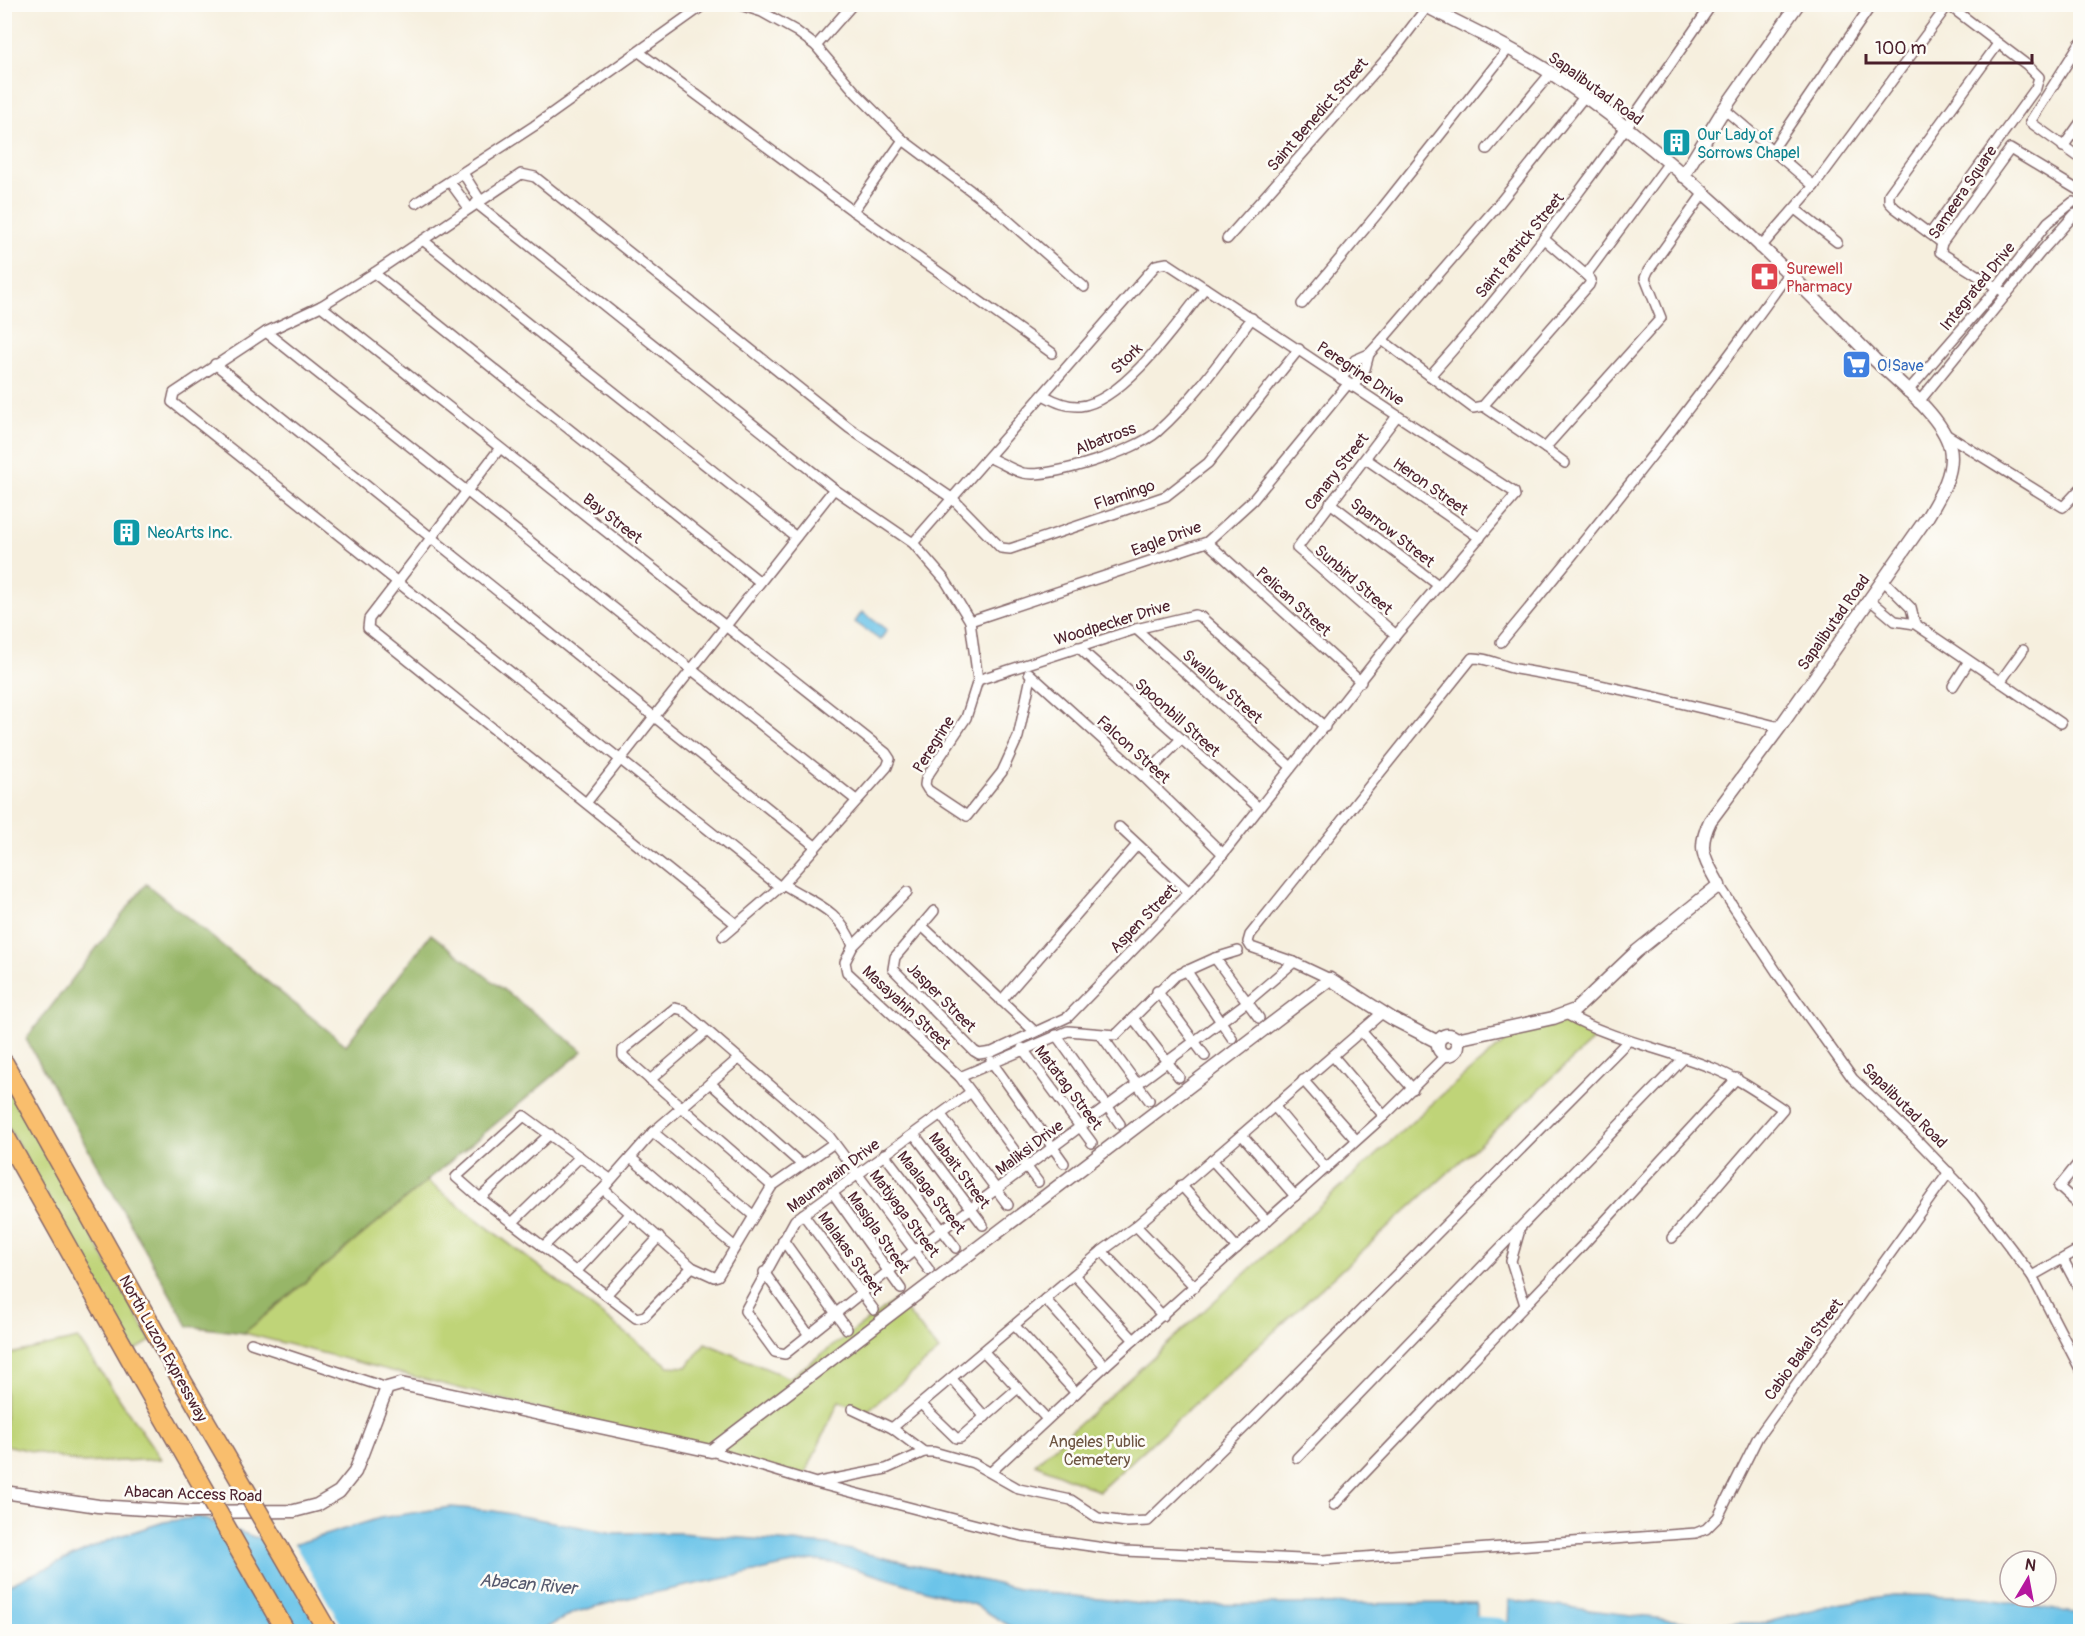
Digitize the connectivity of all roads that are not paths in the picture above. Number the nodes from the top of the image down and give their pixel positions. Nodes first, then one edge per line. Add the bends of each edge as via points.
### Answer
1 (705, 4) edge
2 (737, 4) edge
3 (853, 4) edge
4 (1712, 4) edge
5 (1798, 4) edge
6 (1872, 4) edge
7 (1947, 5) edge
8 (1425, 6) edge
9 (2080, 43) edge
10 (1998, 44) junction
11 (816, 46) junction
12 (1509, 48) junction
13 (639, 52) junction
14 (1551, 73) junction
15 (1584, 97) junction
16 (1724, 110) junction
17 (2080, 123) edge
18 (1627, 130) junction
19 (903, 140) junction
20 (2063, 147) junction
21 (1487, 149) dead end
22 (1773, 149) junction
23 (2080, 158) edge
24 (1668, 164) junction
25 (463, 173) junction
26 (1683, 176) junction
27 (450, 182) junction
28 (1814, 186) junction
29 (2079, 189) edge
30 (1703, 194) junction
31 (2073, 202) junction
32 (416, 203) dead end
33 (475, 204) junction
34 (1795, 209) junction
35 (853, 211) junction
36 (2078, 218) edge
37 (1930, 234) junction
38 (1227, 239) dead end
39 (1544, 239) junction
40 (424, 241) junction
41 (1837, 242) dead end
42 (1942, 243) junction
43 (1760, 248) junction
44 (2017, 262) junction
45 (2027, 270) junction
46 (374, 273) junction
47 (1788, 274) junction
48 (1586, 275) junction
49 (1084, 286) dead end
50 (1205, 288) junction
51 (1996, 288) junction
52 (2007, 294) junction
53 (1302, 304) dead end
54 (321, 306) junction
55 (1252, 318) junction
56 (266, 332) junction
57 (1382, 340) junction
58 (1299, 349) junction
59 (1052, 353) dead end
60 (1369, 354) junction
61 (215, 364) junction
62 (1430, 376) junction
63 (1347, 383) junction
64 (1908, 392) junction
65 (1045, 396) junction
66 (1918, 403) junction
67 (1483, 406) junction
68 (1397, 416) junction
69 (1944, 433) junction
70 (500, 448) junction
71 (1545, 448) junction
72 (990, 458) junction
73 (1365, 459) junction
74 (1565, 463) dead end
75 (834, 489) junction
76 (2080, 489) edge
77 (467, 491) junction
78 (953, 500) junction
79 (1330, 503) junction
80 (432, 536) junction
81 (796, 537) junction
82 (1480, 538) junction
83 (1207, 542) junction
84 (913, 543) junction
85 (1299, 543) joint
86 (1883, 580) junction
87 (397, 581) junction
88 (760, 582) junction
89 (1438, 585) junction
90 (1869, 599) junction
91 (970, 621) junction
92 (1915, 624) junction
93 (725, 627) junction
94 (1136, 629) junction
95 (1396, 635) junction
96 (1501, 642) dead end
97 (1078, 647) junction
98 (2023, 650) dead end
99 (1969, 661) junction
100 (1023, 667) junction
101 (691, 670) junction
102 (1031, 677) junction
103 (978, 680) junction
104 (1361, 682) junction
105 (2000, 682) junction
106 (1953, 686) dead end
107 (654, 717) junction
108 (2061, 723) dead end
109 (1324, 727) junction
110 (1780, 727) junction
111 (1180, 740) junction
112 (620, 760) junction
113 (1290, 766) junction
114 (1144, 777) junction
115 (856, 800) junction
116 (586, 803) junction
117 (1259, 808) junction
118 (1119, 827) dead end
119 (1137, 845) junction
120 (815, 846) junction
121 (1223, 854) junction
122 (1719, 885) junction
123 (782, 886) junction
124 (907, 892) dead end
125 (1189, 892) junction
126 (934, 911) dead end
127 (736, 924) junction
128 (921, 925) junction
129 (723, 936) dead end
130 (853, 946) junction
131 (1238, 951) dead end
132 (1215, 958) junction
133 (1294, 962) junction
134 (1186, 970) junction
135 (1330, 979) junction
136 (1157, 991) junction
137 (1001, 1000) junction
138 (1247, 1002) junction
139 (1382, 1013) junction
140 (1566, 1014) junction
141 (1133, 1018) junction
142 (1259, 1018) dead end
143 (1221, 1021) junction
144 (1034, 1031) junction
145 (1361, 1031) junction
146 (706, 1032) junction
147 (1056, 1035) junction
148 (1101, 1035) junction
149 (1232, 1038) dead end
150 (1456, 1039) junction
151 (1628, 1041) junction
152 (1195, 1042) junction
153 (1438, 1042) junction
154 (1022, 1048) junction
155 (1446, 1055) junction
156 (1205, 1056) dead end
157 (1333, 1056) junction
158 (738, 1059) junction
159 (1683, 1059) junction
160 (991, 1061) junction
161 (1168, 1062) junction
162 (4, 1063) edge
163 (960, 1077) junction
164 (1179, 1077) dead end
165 (1737, 1078) junction
166 (650, 1080) junction
167 (1303, 1080) junction
168 (710, 1083) junction
169 (1138, 1086) junction
170 (1413, 1089) junction
171 (971, 1092) junction
172 (1149, 1100) dead end
173 (1274, 1106) junction
174 (681, 1107) junction
175 (1108, 1107) junction
176 (941, 1115) junction
177 (1384, 1116) junction
178 (1120, 1124) dead end
179 (1080, 1127) junction
180 (654, 1132) junction
181 (4, 1134) edge
182 (549, 1134) junction
183 (914, 1134) junction
184 (1242, 1135) junction
185 (1356, 1140) junction
186 (834, 1143) junction
187 (1092, 1143) dead end
188 (1053, 1148) junction
189 (885, 1154) junction
190 (580, 1157) junction
191 (631, 1158) junction
192 (1212, 1160) junction
193 (2080, 1161) edge
194 (1064, 1163) dead end
195 (801, 1164) junction
196 (1027, 1168) junction
197 (1326, 1168) junction
198 (1948, 1172) junction
199 (857, 1173) junction
200 (610, 1179) junction
201 (1038, 1182) dead end
202 (1181, 1185) junction
203 (772, 1186) junction
204 (603, 1189) junction
205 (997, 1190) junction
206 (832, 1192) junction
207 (1295, 1196) junction
208 (480, 1198) junction
209 (1008, 1204) dead end
210 (2080, 1206) edge
211 (971, 1209) junction
212 (631, 1213) junction
213 (803, 1214) junction
214 (754, 1216) junction
215 (1266, 1220) junction
216 (512, 1223) junction
217 (983, 1225) dead end
218 (1136, 1226) junction
219 (1521, 1228) junction
220 (943, 1230) junction
221 (659, 1238) junction
222 (1672, 1238) dead end
223 (783, 1240) junction
224 (543, 1247) junction
225 (735, 1247) junction
226 (956, 1248) dead end
227 (1237, 1248) junction
228 (915, 1250) junction
229 (2080, 1250) edge
230 (1102, 1251) junction
231 (2063, 1259) junction
232 (692, 1267) junction
233 (929, 1270) dead end
234 (576, 1272) junction
235 (764, 1272) junction
236 (888, 1272) junction
237 (1074, 1275) junction
238 (2032, 1276) junction
239 (1195, 1287) junction
240 (901, 1289) dead end
241 (2080, 1291) edge
242 (861, 1293) junction
243 (606, 1295) junction
244 (1045, 1299) junction
245 (1525, 1305) junction
246 (874, 1310) dead end
247 (836, 1313) junction
248 (1163, 1316) junction
249 (1015, 1326) junction
250 (847, 1329) dead end
251 (809, 1335) junction
252 (1134, 1340) junction
253 (251, 1343) dead end
254 (984, 1352) junction
255 (780, 1354) joint
256 (1105, 1366) junction
257 (2080, 1370) edge
258 (952, 1379) junction
259 (387, 1388) junction
260 (1018, 1388) junction
261 (1076, 1393) junction
262 (921, 1404) junction
263 (852, 1409) dead end
264 (985, 1417) junction
265 (1047, 1419) junction
266 (892, 1428) junction
267 (711, 1451) junction
268 (924, 1452) junction
269 (1297, 1458) dead end
270 (991, 1472) junction
271 (816, 1483) junction
272 (4, 1492) edge
273 (1334, 1505) dead end
274 (286, 1632) edge
275 (327, 1632) edge

1 - 13 street
2 - 11 street via 762,12
3 - 11 street
4 - 18 street, Saint Patrick Street
5 - 16 street
6 - 22 street
7 - 10 street
7 - 28 street
8 - 12 street, Sapalibutad Road
8 - 38 street, Saint Benedict Street via 1395,49
9 - 20 street via 2030,122
10 - 37 street via 2036,72 2038,83
10 - 37 street via 1889,194 1894,208
11 - 19 street
12 - 14 street, Sapalibutad Road
12 - 53 street
13 - 25 street
13 - 35 street
14 - 15 street, Sapalibutad Road
14 - 21 street
15 - 18 street, Sapalibutad Road
15 - 57 street via 1494,210
16 - 22 street
16 - 26 street
17 - 20 street
18 - 24 street, Sapalibutad Road
18 - 39 street, Saint Patrick Street
19 - 35 street
19 - 49 street via 994,208
20 - 23 street
22 - 28 street
24 - 26 street, Sapalibutad Road
24 - 48 street
25 - 27 street
25 - 33 street
26 - 30 street, Sapalibutad Road
27 - 32 street
27 - 33 street
28 - 34 street
29 - 31 street
29 - 42 street, Sameera Square via 2010,149
30 - 43 street, Sapalibutad Road
30 - 71 street via 1645,278 1661,318
31 - 36 street
31 - 44 street, Integrated Drive via 2049,222
33 - 40 street, Flamingo
33 - 75 street, Peregrine
33 - 78 street, Flamingo via 521,174 535,177 849,428
34 - 41 street
34 - 43 street
35 - 59 street
36 - 45 street, Integrated Drive
37 - 42 street
39 - 48 street
39 - 62 street, Saint Patrick Street
40 - 46 street, Flamingo
40 - 81 street
42 - 51 street, Sameera Square via 1940,252
43 - 47 street, Sapalibutad Road
44 - 45 street
44 - 51 street, Integrated Drive
45 - 52 street, Integrated Drive
46 - 54 street, Flamingo
46 - 88 street
47 - 64 street, Sapalibutad Road
47 - 96 street via 1713,380 1618,502
48 - 67 street via 1591,280 1589,285
50 - 55 street, Peregrine Drive
50 - 65 street, Stork via 1138,371 1105,396 1080,406 1060,404
50 - 65 street, Peregrine Drive via 1167,263 1156,265
51 - 52 street, Sameera Square
51 - 64 street, Integrated Drive
52 - 66 street, Integrated Drive
54 - 56 street, Flamingo
54 - 70 street, Bay Street
55 - 58 street, Peregrine Drive
55 - 72 street, Albatross via 1156,433 1122,451 1050,474 1023,473
56 - 61 street, Flamingo
56 - 77 street
57 - 60 street
57 - 62 street
58 - 63 street, Peregrine Drive
58 - 78 street, Flamingo via 1208,463 1166,495 1010,549 995,544
60 - 63 street via 1365,369
60 - 63 street via 1355,360
61 - 80 street
61 - 87 street, Masayahin Street via 174,393 172,402
62 - 67 street via 1473,408
63 - 68 street, Peregrine Drive
63 - 83 street, Eagle Drive via 1253,500
64 - 66 street, Sapalibutad Road
65 - 72 street, Peregrine Drive
66 - 69 street, Sapalibutad Road
67 - 71 street
68 - 73 street, Canary Street
68 - 82 street, Peregrine Drive via 1514,492 1513,501
69 - 76 street via 2063,507
69 - 86 street, Sapalibutad Road via 1950,460 1944,487
70 - 77 street
70 - 93 street, Bay Street
71 - 74 street
72 - 78 street, Peregrine Drive
73 - 79 street, Canary Street
73 - 82 street, Heron Street
75 - 81 street
75 - 84 street, Peregrine
77 - 80 street
77 - 101 street
78 - 84 street, Peregrine Drive
79 - 85 street, Canary Street
79 - 89 street, Sparrow Street
80 - 87 street
80 - 107 street
81 - 88 street
82 - 89 street, Peregrine Drive
83 - 91 street, Eagle Drive
83 - 104 street, Pelican Street
84 - 91 street, Peregrine via 945,580
85 - 95 street, Sunbird Street via 1299,552
86 - 90 street, Sapalibutad Road
86 - 92 street via 1911,608
87 - 112 street, Masayahin Street
87 - 116 street via 369,619 368,628
88 - 93 street
89 - 95 street, Peregrine Drive
90 - 92 street via 1895,621
90 - 110 street, Sapalibutad Road
91 - 103 street, Peregrine
92 - 99 street
93 - 101 street
93 - 115 street, Bay Street via 886,753 890,759 887,766
94 - 97 street, Woodpecker Drive
94 - 109 street, Woodpecker Drive via 1190,614 1201,617
94 - 113 street, Swallow Street
95 - 104 street, Peregrine Drive
97 - 100 street, Woodpecker Drive
97 - 111 street, Spoonbill Street
98 - 105 street
99 - 105 street
99 - 106 street
100 - 102 street, Falcon Street
100 - 103 street, Woodpecker Drive
101 - 107 street
101 - 115 street
102 - 103 street, Peregrine via 1018,737 1002,772 967,816 925,785 966,718
102 - 114 street, Falcon Street
104 - 109 street, Peregrine Drive
105 - 108 street
107 - 112 street
107 - 120 street
109 - 113 street, Peregrine Drive
110 - 122 street, Sapalibutad Road via 1727,796 1702,838 1704,857
110 - 133 street via 1472,658 1250,935 1251,947
111 - 114 street
111 - 117 street, Spoonbill Street
112 - 116 street
112 - 123 street, Masayahin Street
113 - 117 street, Peregrine Drive
114 - 121 street, Falcon Street
115 - 120 street
116 - 127 street
117 - 121 street, Aspen Street
118 - 119 street
119 - 125 street
119 - 137 street
120 - 123 street
121 - 125 street, Aspen Street
122 - 140 street via 1637,951 1585,1002
122 - 198 street, Sapalibutad Road via 1853,1079
123 - 127 street
123 - 130 street, Masayahin Street via 834,915 846,927
124 - 130 street
125 - 144 street, Aspen Street via 1068,1017
126 - 128 street, Jasper Street
127 - 129 street
128 - 137 street
128 - 144 street, Jasper Street via 895,957 893,969 974,1051 992,1052
130 - 163 street, Masayahin Street via 845,962 847,972
131 - 132 street
132 - 134 street
132 - 138 street
133 - 135 street
133 - 138 street, Maliksi Drive
134 - 136 street
134 - 143 street
135 - 139 street
135 - 267 street
136 - 141 street
136 - 152 street
137 - 144 street
138 - 142 street
138 - 143 street, Maliksi Drive
139 - 145 street
139 - 153 street
140 - 150 street
140 - 151 street via 1594,1030
141 - 148 street via 1116,1035
141 - 161 street
143 - 149 street
143 - 152 street, Maliksi Drive
145 - 157 street
145 - 170 street
146 - 158 street, Matiyaga Street
146 - 166 street
146 - 166 street, Matiyaga Street via 683,1010 675,1008 623,1050 623,1056
147 - 148 street via 1073,1030
147 - 154 street
147 - 175 street
148 - 169 street
150 - 153 street via 1446,1035
150 - 155 street via 1456,1051
151 - 159 street
151 - 270 street via 1148,1521 1098,1518 1071,1500 1019,1489
152 - 156 street
152 - 161 street, Maliksi Drive
153 - 155 street via 1439,1050
154 - 160 street
154 - 179 street, Matatag Street
155 - 170 street
157 - 167 street
157 - 177 street
158 - 168 street
158 - 186 street, Matiyaga Street
159 - 165 street
159 - 219 street
160 - 163 street
160 - 188 street
161 - 164 street
161 - 169 street, Maliksi Drive
162 - 275 highway, North Luzon Expressway, bridge
163 - 171 street
165 - 222 street via 1784,1109
165 - 245 street
166 - 174 street
167 - 173 street
167 - 185 street
168 - 174 street
168 - 195 street
169 - 172 street
169 - 175 street, Maliksi Drive
170 - 177 street
171 - 176 street, Maunawain Drive
171 - 196 street
173 - 184 street
173 - 197 street
174 - 180 street
174 - 203 street
175 - 178 street
175 - 179 street, Maliksi Drive
176 - 183 street, Maunawain Drive
176 - 205 street
177 - 185 street
179 - 187 street, Matatag Street
179 - 188 street, Maliksi Drive
180 - 191 street
180 - 214 street
181 - 274 highway, North Luzon Expressway, bridge
182 - 190 street
182 - 208 street
182 - 208 street via 524,1116 458,1175 457,1180
183 - 189 street, Maunawain Drive
183 - 211 street, Mabait Street
184 - 192 street
184 - 207 street
185 - 197 street
186 - 195 street
186 - 199 street, Matiyaga Street
188 - 194 street
188 - 196 street, Maliksi Drive
189 - 199 street, Maunawain Drive
189 - 220 street, Maalaga Street
190 - 200 street
190 - 216 street
191 - 200 street
191 - 225 street
192 - 202 street
192 - 215 street
193 - 210 street via 2059,1187
195 - 203 street
196 - 201 street
196 - 205 street, Maliksi Drive
197 - 207 street
198 - 238 street, Sapalibutad Road
198 - 271 street, Cabio Bakal Street via 1758,1437 1718,1517 1707,1529 1682,1536 1323,1560 1125,1551 1021,1536
199 - 206 street, Maunawain Drive
199 - 228 street, Matiyaga Street
200 - 204 street
202 - 218 street
202 - 227 street
203 - 214 street
204 - 212 street
204 - 224 street
205 - 209 street
205 - 211 street, Maliksi Drive
206 - 213 street, Maunawain Drive
206 - 236 street, Masigla Street
207 - 215 street
208 - 216 street
211 - 217 street, Mabait Street
211 - 220 street, Maliksi Drive
212 - 221 street
212 - 234 street
213 - 223 street, Maunawain Drive
213 - 242 street, Malakas Street
214 - 225 street
215 - 227 street
216 - 224 street
218 - 230 street
218 - 239 street
219 - 245 street via 1511,1261
219 - 269 street
220 - 226 street, Maalaga Street
220 - 228 street, Maliksi Drive
221 - 232 street
221 - 243 street
223 - 235 street, Maunawain Drive
223 - 247 street
224 - 234 street
225 - 232 street via 718,1276
227 - 239 street
228 - 233 street, Matiyaga Street
228 - 236 street, Maliksi Drive
229 - 231 street
230 - 237 street
230 - 248 street
231 - 238 street
231 - 241 street
232 - 243 street via 641,1319
234 - 243 street
235 - 251 street
235 - 255 street, Maunawain Drive via 745,1311
236 - 240 street, Masigla Street
236 - 242 street, Maliksi Drive
237 - 244 street
237 - 252 street
238 - 257 street, Sapalibutad Road
239 - 248 street
242 - 246 street, Malakas Street
242 - 247 street, Maliksi Drive
244 - 249 street
244 - 256 street
245 - 273 street
247 - 250 street
247 - 251 street, Maliksi Drive
248 - 252 street
249 - 254 street
249 - 261 street
251 - 255 street, Maliksi Drive
252 - 256 street
253 - 259 street
254 - 258 street
254 - 260 street
256 - 261 street
258 - 262 street
258 - 264 street
259 - 267 street via 401,1384
259 - 272 street, Abacan Access Road via 355,1472 339,1492 294,1512 191,1512 98,1506
260 - 264 street
260 - 265 street
261 - 265 street
262 - 264 street via 956,1438 964,1437
262 - 266 street
263 - 266 street
265 - 270 street
266 - 268 street
267 - 271 street, Cabio Bakal Street
268 - 270 street via 953,1456
268 - 271 street via 886,1469

